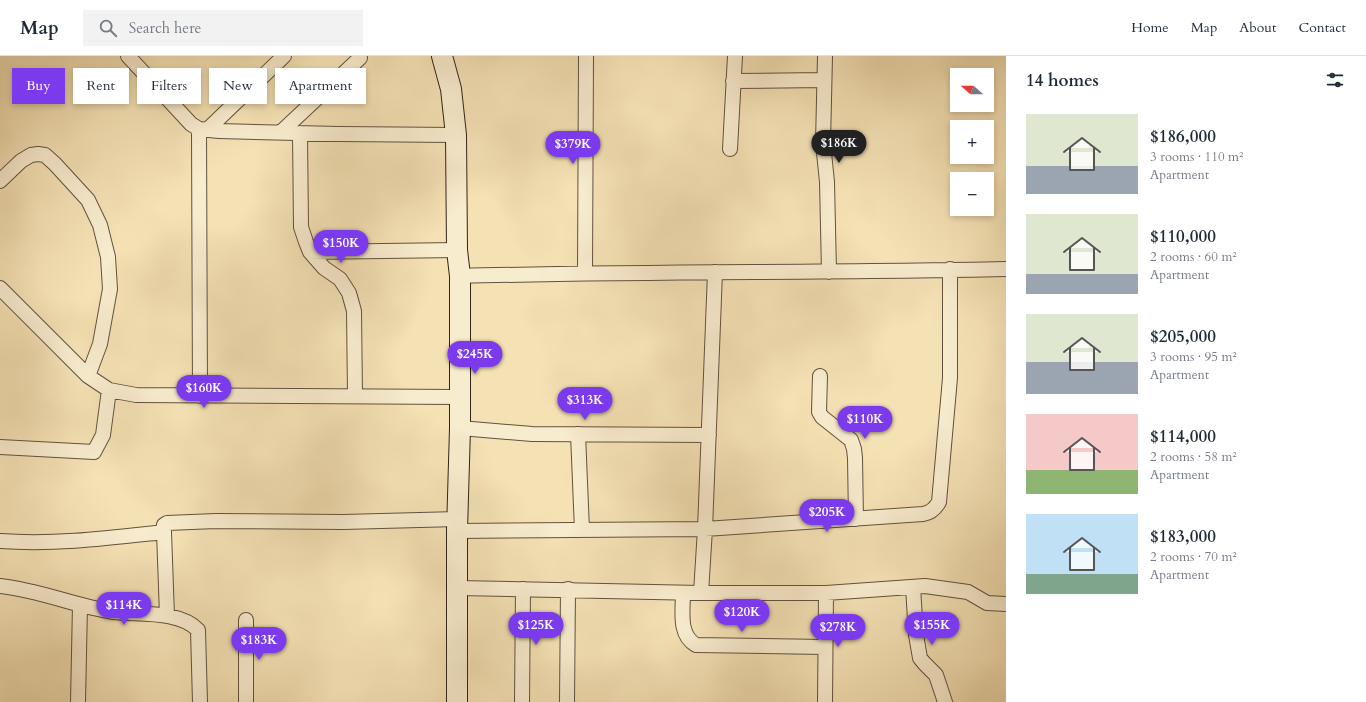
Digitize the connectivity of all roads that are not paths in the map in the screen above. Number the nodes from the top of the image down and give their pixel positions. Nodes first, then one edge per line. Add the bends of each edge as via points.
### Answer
1 (128, 56) edge
2 (284, 56) edge
3 (442, 56) edge
4 (586, 56) edge
5 (735, 56) edge
6 (825, 56) edge
7 (360, 58) dead end
8 (824, 80) junction
9 (733, 81) junction
10 (203, 130) junction
11 (281, 132) junction
12 (300, 133) junction
13 (456, 135) junction
14 (730, 149) dead end
15 (0, 182) edge
16 (457, 250) junction
17 (310, 252) junction
18 (950, 269) junction
19 (1006, 269) edge
20 (715, 272) junction
21 (830, 272) junction
22 (585, 273) junction
23 (460, 276) junction
24 (0, 288) edge
25 (88, 376) junction
26 (820, 376) dead end
27 (109, 390) junction
28 (200, 396) junction
29 (355, 396) junction
30 (459, 397) junction
31 (460, 428) junction
32 (578, 434) junction
33 (709, 435) junction
34 (0, 447) edge
35 (856, 518) junction
36 (457, 525) junction
37 (705, 529) junction
38 (582, 530) junction
39 (164, 532) junction
40 (0, 541) edge
41 (0, 586) edge
42 (913, 587) junction
43 (457, 588) junction
44 (523, 589) junction
45 (568, 589) junction
46 (683, 592) junction
47 (701, 593) junction
48 (826, 593) junction
49 (1006, 604) edge
50 (80, 605) junction
51 (167, 616) junction
52 (246, 620) dead end
53 (825, 647) junction
54 (78, 702) edge
55 (200, 702) edge
56 (246, 702) edge
57 (457, 702) edge
58 (522, 702) edge
59 (567, 702) edge
60 (825, 702) edge
61 (945, 702) edge

1 - 10 street via 191,124
2 - 10 street
3 - 13 main road via 451,89
4 - 22 street
5 - 9 street
6 - 8 street
7 - 11 street
8 - 9 street
8 - 21 street via 823,143
9 - 14 street
10 - 11 street
10 - 28 street
11 - 12 street
12 - 13 street
12 - 17 street via 301,227
13 - 16 main road
15 - 25 street via 21,161 31,155 45,156 88,200 100,225 108,257 110,289 100,344
16 - 17 street
16 - 23 main road
17 - 29 street via 324,268 340,279 349,293 354,311
18 - 19 street
18 - 21 street
18 - 35 street via 950,378 939,502 930,513
20 - 21 street
20 - 22 street
20 - 33 street
22 - 23 street
23 - 30 main road
24 - 25 street
25 - 27 street
26 - 35 street via 819,412 827,422 851,440 854,449
27 - 28 street via 136,395
27 - 34 street via 103,435 94,452
28 - 29 street
29 - 30 street
30 - 31 main road
31 - 32 street via 532,434
31 - 36 main road
32 - 33 street
32 - 38 street
33 - 37 street
35 - 37 street
36 - 38 street
36 - 39 street via 216,521 167,523 164,525
36 - 43 main road
37 - 38 street
37 - 47 street
39 - 40 street via 65,542
39 - 51 street
41 - 50 street via 42,593
42 - 48 street
42 - 49 street via 925,586 968,592 987,603
42 - 61 street via 920,658 936,675
43 - 44 street
43 - 57 main road
44 - 45 street
44 - 58 street
45 - 46 street
45 - 59 street
46 - 47 street
46 - 53 street via 684,630 691,642 696,645
47 - 48 street
48 - 53 street
50 - 51 street via 114,612
50 - 54 street
51 - 55 street via 189,623 198,630
52 - 56 street
53 - 60 street

